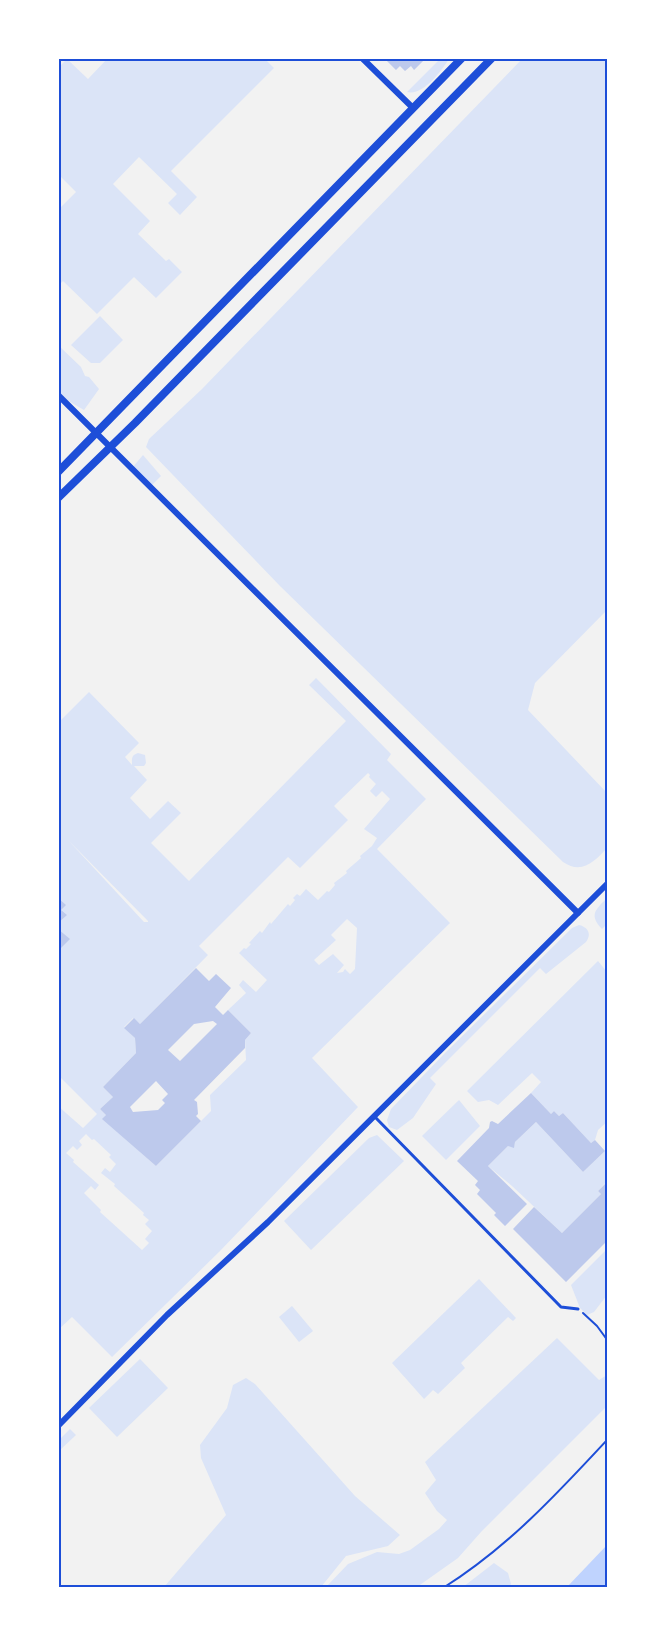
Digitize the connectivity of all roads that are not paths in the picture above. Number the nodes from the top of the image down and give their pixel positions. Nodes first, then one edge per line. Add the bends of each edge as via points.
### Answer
1 (362, 58) edge
2 (462, 58) edge
3 (492, 58) edge
4 (413, 108) junction
5 (58, 395) edge
6 (97, 433) junction
7 (110, 447) junction
8 (58, 472) edge
9 (58, 498) edge
10 (608, 883) edge
11 (578, 913) junction
12 (373, 1116) junction
13 (578, 1309) road end
14 (58, 1426) edge

1 - 4 street
2 - 4 street
3 - 7 street
4 - 6 street
5 - 6 street
6 - 7 street
6 - 8 street
7 - 9 street
7 - 11 street
10 - 11 street
11 - 12 street
12 - 13 lane via 561,1307
12 - 14 street

